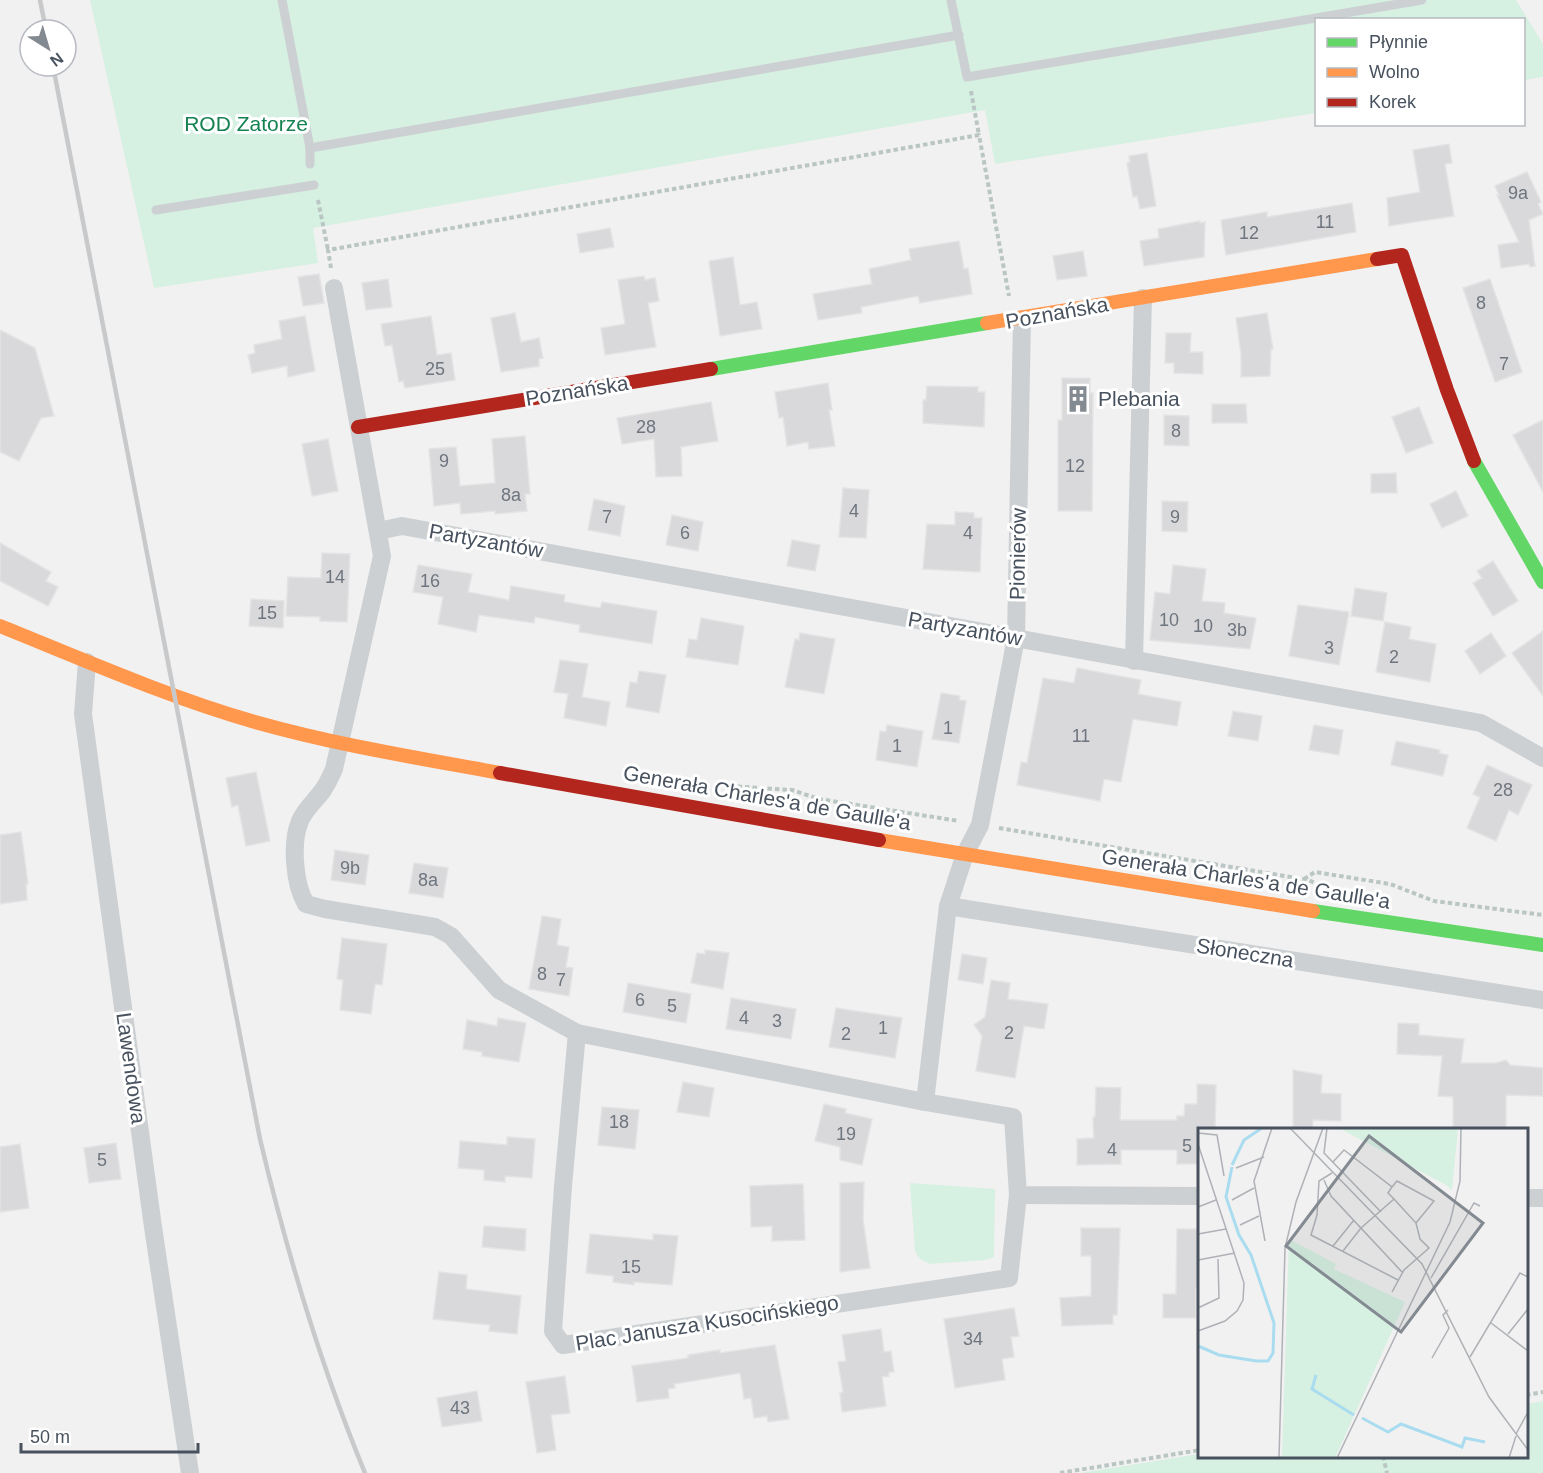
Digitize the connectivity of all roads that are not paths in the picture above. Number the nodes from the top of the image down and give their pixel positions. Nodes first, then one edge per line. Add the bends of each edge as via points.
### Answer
1 (282, 0) edge
2 (951, 0) edge
3 (1422, 0) edge
4 (1398, 2) edge
5 (959, 35) junction
6 (310, 148) junction
7 (310, 164) dead end
8 (314, 185) road end
9 (156, 210) dead end
10 (334, 288) road end
11 (1143, 298) junction
12 (1018, 319) junction
13 (358, 427) junction
14 (378, 531) junction
15 (1543, 582) edge
16 (0, 626) edge
17 (1016, 638) junction
18 (1134, 661) junction
19 (87, 662) junction
20 (340, 744) junction
21 (1543, 758) edge
22 (965, 854) junction
23 (948, 906) junction
24 (1543, 945) edge
25 (1543, 1000) edge
26 (577, 1034) junction
27 (925, 1102) junction
28 (1018, 1195) junction
29 (1198, 1196) edge
30 (190, 1473) edge

1 - 6 lane
2 - 5 lane
3 - 4 lane
4 - 5 lane via 968,77
5 - 6 lane
6 - 7 lane
8 - 9 lane
10 - 13 street
11 - 12 main road, Poznańska
11 - 15 main road, Poznańska via 1402,255 1475,463
11 - 18 street
12 - 13 main road, Poznańska
12 - 17 street, Pionierów
13 - 14 street
14 - 17 street, Partyzantów via 402,526
14 - 20 street via 382,556
16 - 19 main road, Generała Charles'a de Gaulle'a
17 - 18 street, Partyzantów
17 - 22 street, Pionierów via 980,825
18 - 21 street, Partyzantów via 1481,723
19 - 20 main road, Generała Charles'a de Gaulle'a via 201,706
19 - 30 street, Lawendowa via 83,714
20 - 22 main road, Generała Charles'a de Gaulle'a
20 - 26 street via 334,769 301,819 296,834 296,878 306,904 435,927 451,936 499,990
22 - 23 street, Pionierów
22 - 24 main road, Generała Charles'a de Gaulle'a via 1380,923
23 - 25 street, Słoneczna
23 - 27 street, Pionierów
26 - 27 street
26 - 28 street, Plac Janusza Kusocińskiego via 553,1330 563,1345 1009,1278
27 - 28 street via 1013,1117
28 - 29 street

